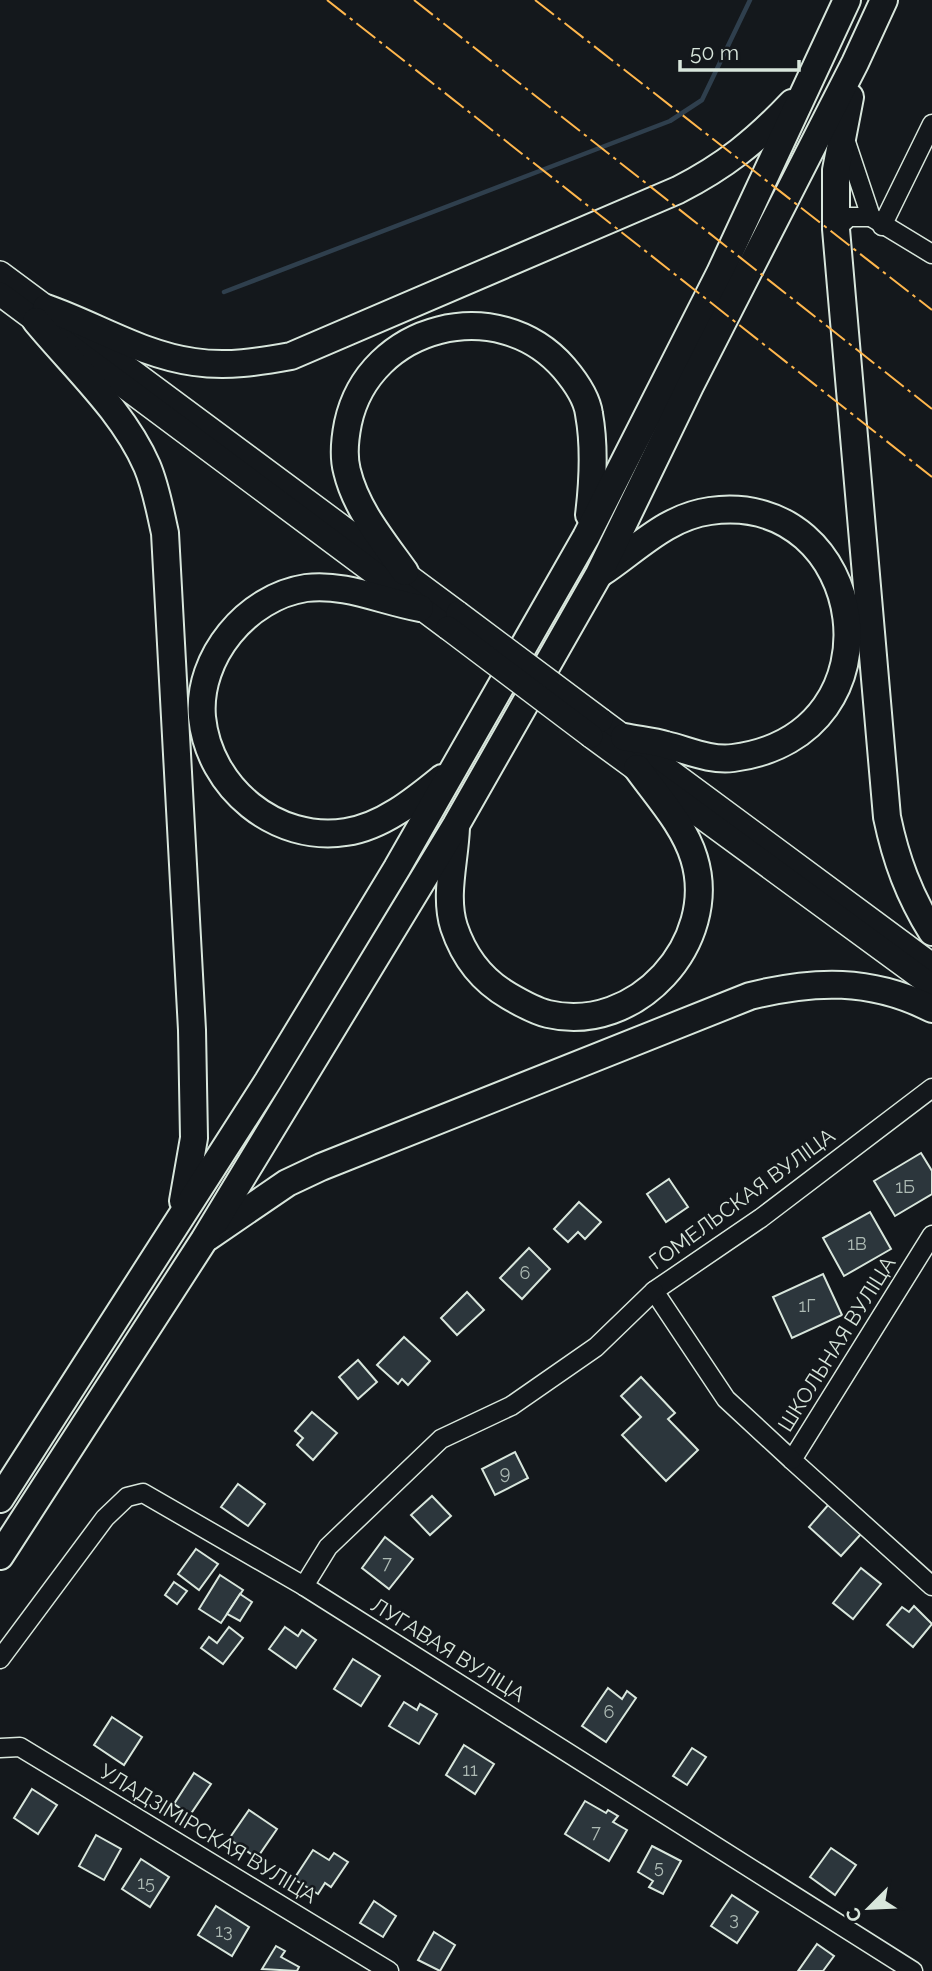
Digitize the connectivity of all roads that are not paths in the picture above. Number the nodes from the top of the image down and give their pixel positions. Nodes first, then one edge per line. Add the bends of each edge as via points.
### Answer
1 (847, 0) edge
2 (884, 0) edge
3 (855, 63) junction
4 (809, 84) junction
5 (932, 124) edge
6 (843, 127) junction
7 (876, 221) junction
8 (836, 229) junction
9 (932, 254) edge
10 (0, 273) edge
11 (0, 294) edge
12 (41, 315) junction
13 (586, 537) junction
14 (405, 572) junction
15 (599, 574) junction
16 (420, 608) junction
17 (453, 620) junction
18 (596, 728) junction
19 (624, 737) junction
20 (455, 768) junction
21 (638, 768) junction
22 (456, 825) junction
23 (932, 932) edge
24 (932, 965) edge
25 (932, 986) edge
26 (932, 1009) edge
27 (932, 1088) edge
28 (178, 1221) junction
29 (932, 1235) edge
30 (204, 1240) junction
31 (654, 1291) junction
32 (792, 1460) junction
33 (0, 1499) edge
34 (0, 1556) edge
35 (304, 1586) junction
36 (932, 1586) edge
37 (0, 1659) edge
38 (0, 1748) edge
39 (389, 1971) edge
40 (913, 1971) edge

1 - 4 highway
2 - 3 highway
3 - 6 highway
3 - 15 highway
4 - 12 highway via 762,135 706,176 291,356 241,364 191,362
4 - 13 highway via 720,273
5 - 7 street
6 - 7 street via 852,166
6 - 8 highway via 836,170
7 - 8 street via 849,217
7 - 9 street
8 - 23 highway via 887,817 910,896
10 - 12 main road
11 - 12 main road
12 - 14 main road
12 - 16 main road
12 - 28 highway via 126,430 146,466 165,533 192,1030 194,1138
13 - 14 highway via 593,480 589,412 575,381 554,356 521,335 488,325 458,325 409,342 378,363 349,418 346,470 361,507
13 - 20 highway
14 - 17 main road
15 - 19 highway via 673,523 709,511 746,511 781,522 808,542 829,566 844,595 849,635 844,675 825,710 797,734 761,753 730,759
15 - 22 highway
16 - 17 main road
16 - 20 highway via 343,588 305,589 271,599 244,618 221,645 206,677 202,716 213,758 233,791 265,817 291,829 319,834 348,832 377,822 418,798
17 - 18 main road, bridge
18 - 19 main road
18 - 21 main road
19 - 24 main road
20 - 28 highway via 268,1082
21 - 22 highway via 682,831 693,855 700,905 678,959 655,985 617,1008 583,1016 548,1014 494,987 470,961 454,927 449,893
21 - 25 main road
22 - 30 highway
26 - 30 highway via 891,992 850,985 814,983 750,996 321,1167 286,1183
27 - 31 street, ГОМЕЛЬСКАЯ ВУЛІЦА via 761,1218
28 - 33 highway
29 - 32 street, ШКОЛЬНАЯ ВУЛІЦА
30 - 34 highway
31 - 32 street, ГОМЕЛЬСКАЯ ВУЛІЦА via 726,1399
31 - 35 street via 596,1347 511,1406 441,1439 328,1547
32 - 36 street, ШКОЛЬНАЯ ВУЛІЦА
35 - 37 street, ЛУГАВАЯ ВУЛІЦА via 143,1493 127,1497 106,1518
35 - 40 street, ЛУГАВАЯ ВУЛІЦА
38 - 39 street, УЛАДЗІМІРСКАЯ ВУЛІЦА via 20,1747

